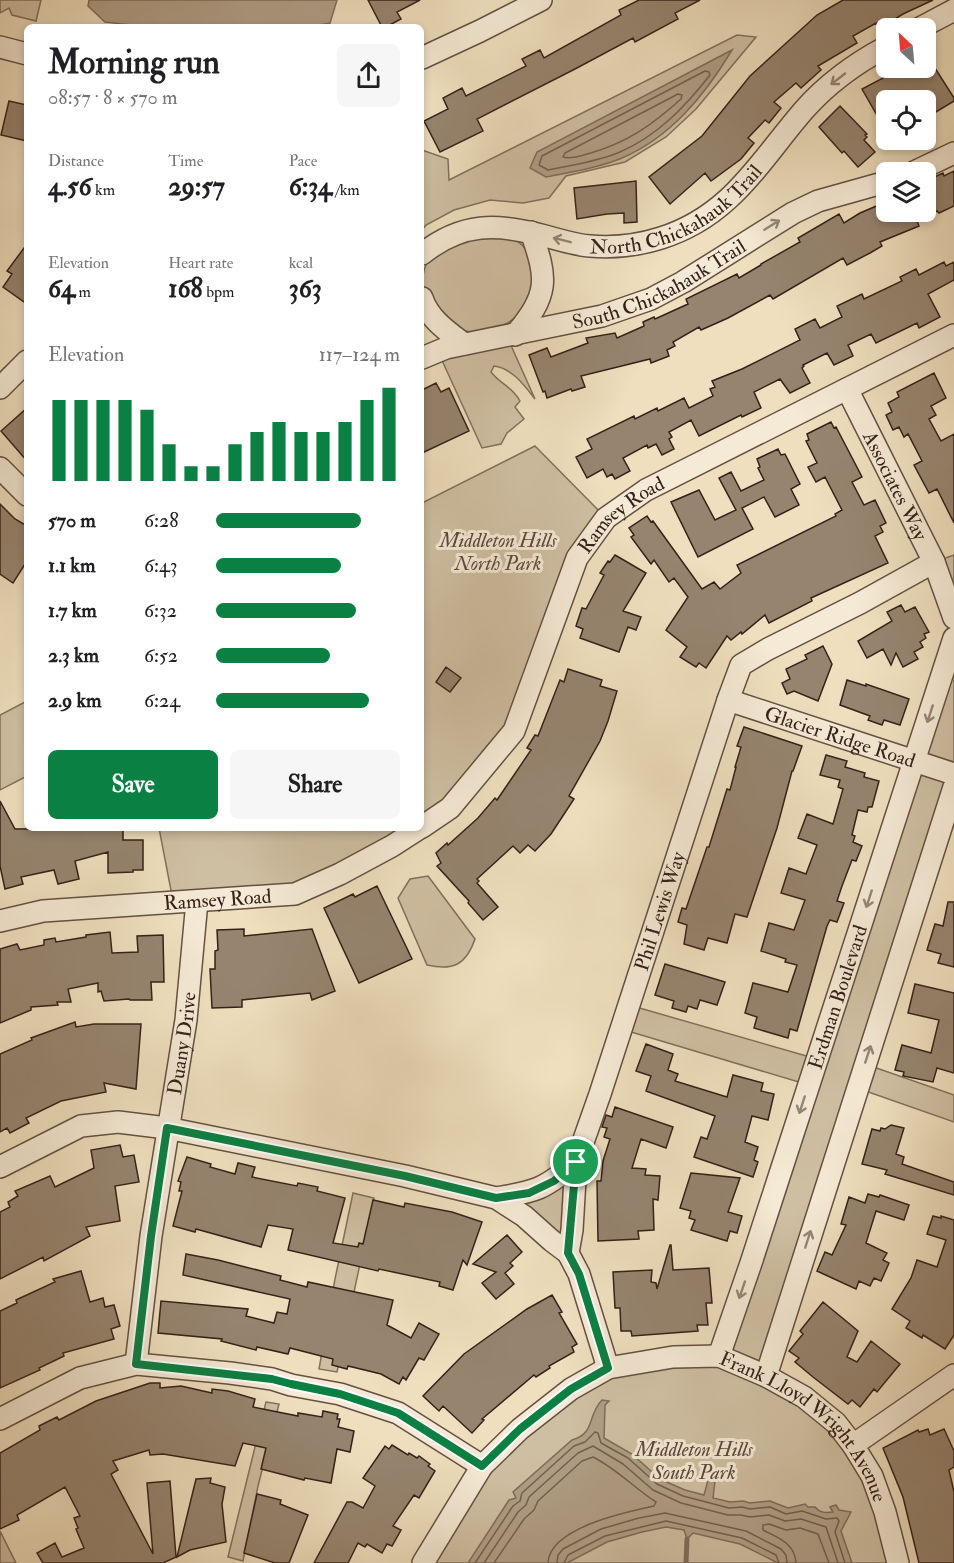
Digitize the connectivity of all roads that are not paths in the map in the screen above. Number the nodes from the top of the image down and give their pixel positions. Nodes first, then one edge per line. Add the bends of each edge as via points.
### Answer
1 (542, 0) edge
2 (954, 10) edge
3 (936, 20) edge
4 (0, 47) edge
5 (24, 53) edge
6 (876, 53) edge
7 (424, 57) edge
8 (954, 153) edge
9 (935, 162) edge
10 (876, 185) edge
11 (531, 232) junction
12 (424, 252) edge
13 (424, 307) edge
14 (515, 334) junction
15 (954, 335) edge
16 (464, 344) junction
17 (424, 357) edge
18 (24, 364) edge
19 (0, 388) edge
20 (847, 389) junction
21 (0, 468) edge
22 (24, 492) edge
23 (934, 562) junction
24 (954, 618) edge
25 (954, 638) edge
26 (728, 700) junction
27 (914, 762) junction
28 (954, 774) edge
29 (954, 787) edge
30 (424, 825) edge
31 (415, 831) edge
32 (197, 901) junction
33 (0, 921) edge
34 (167, 1128) junction
35 (576, 1162) junction
36 (0, 1167) edge
37 (496, 1198) junction
38 (568, 1253) junction
39 (719, 1356) junction
40 (136, 1364) junction
41 (608, 1368) junction
42 (954, 1375) edge
43 (766, 1376) junction
44 (0, 1419) edge
45 (854, 1445) junction
46 (482, 1466) junction
47 (423, 1563) edge
48 (898, 1563) edge

1 - 7 street
2 - 3 street
4 - 5 street
6 -> 11 street, North Chickahauk Trail via 824,90 737,192 693,225 629,245 589,246
8 - 9 street
14 -> 10 street, South Chickahauk Trail via 602,316 651,299 793,213 818,201
11 - 12 street, North Chickahauk Trail via 500,226 479,227 438,241
11 - 14 street via 544,281 531,316
13 - 16 street
14 - 16 street, South Chickahauk Trail
15 - 20 street, Ramsey Road
16 - 17 street, South Chickahauk Trail
18 - 19 street
20 - 23 street, Associates Way
20 - 30 street, Ramsey Road via 646,490 606,518 577,558 513,731 450,808
21 - 22 street
23 - 24 street, Associates Way
23 - 26 street, Phil Lewis Way via 768,648 741,666
25 -> 27 street, Erdman Boulevard
26 - 27 street, Glacier Ridge Road
26 - 35 street, Phil Lewis Way
27 - 28 street, Glacier Ridge Road
27 -> 39 street, Erdman Boulevard
43 -> 29 street
31 - 32 street, Ramsey Road via 371,858 294,894
32 - 33 street, Ramsey Road via 43,911
32 - 34 street, Duany Drive via 186,1020
34 - 36 street via 118,1122 81,1126
34 - 37 street
34 - 40 street, Duany Drive
35 - 37 street via 554,1181 529,1193
35 - 38 street, Phil Lewis Way
37 - 38 street
38 - 41 street via 579,1274
39 - 41 street, Frank Lloyd Wright Avenue via 673,1357
39 - 43 street, Frank Lloyd Wright Avenue
40 - 44 street via 80,1378
40 - 46 street via 272,1379 340,1394 398,1413
41 - 46 street, Frank Lloyd Wright Avenue via 571,1389 520,1429
42 - 45 street
43 - 45 street, Frank Lloyd Wright Avenue via 804,1396 836,1423
45 - 48 street, Frank Lloyd Wright Avenue via 872,1476
46 - 47 street, Frank Lloyd Wright Avenue

